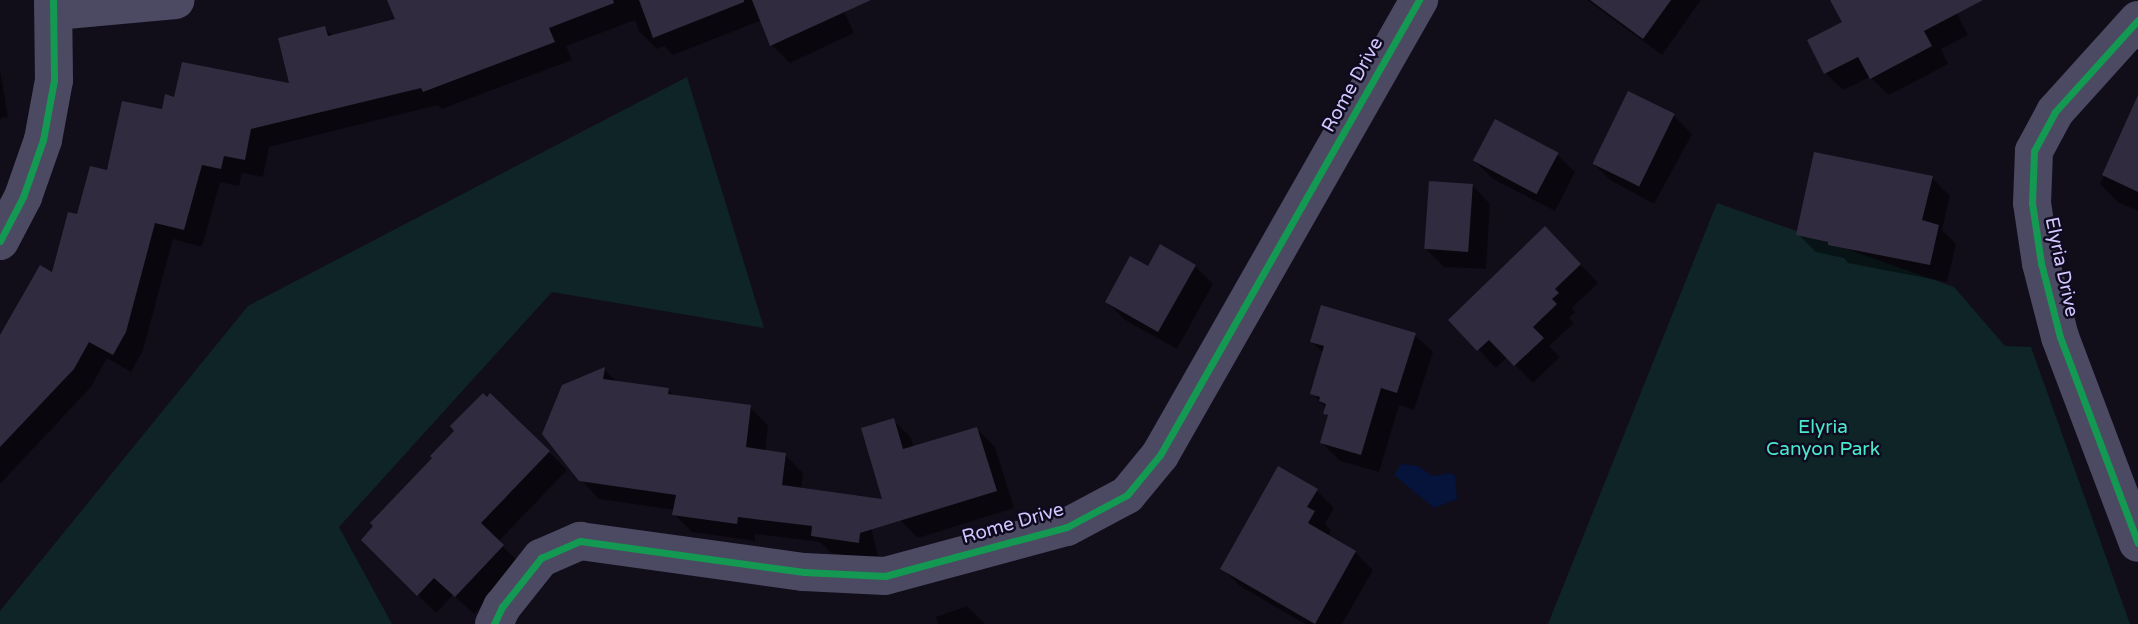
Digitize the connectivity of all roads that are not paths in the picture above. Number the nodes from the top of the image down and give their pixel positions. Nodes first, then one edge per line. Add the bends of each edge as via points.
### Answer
1 (176, 0) edge
2 (1419, 0) edge
3 (54, 5) edge
4 (2138, 20) edge
5 (0, 241) edge
6 (2138, 544) edge
7 (494, 624) edge

1 - 3 street
2 - 7 street, Rome Drive via 1160,455 1127,495 1067,527 885,576 804,572 580,541 541,558
3 - 5 street via 54,80 43,140 23,197
4 - 6 street, Elyria Drive via 2055,112 2034,151 2032,203 2060,337

